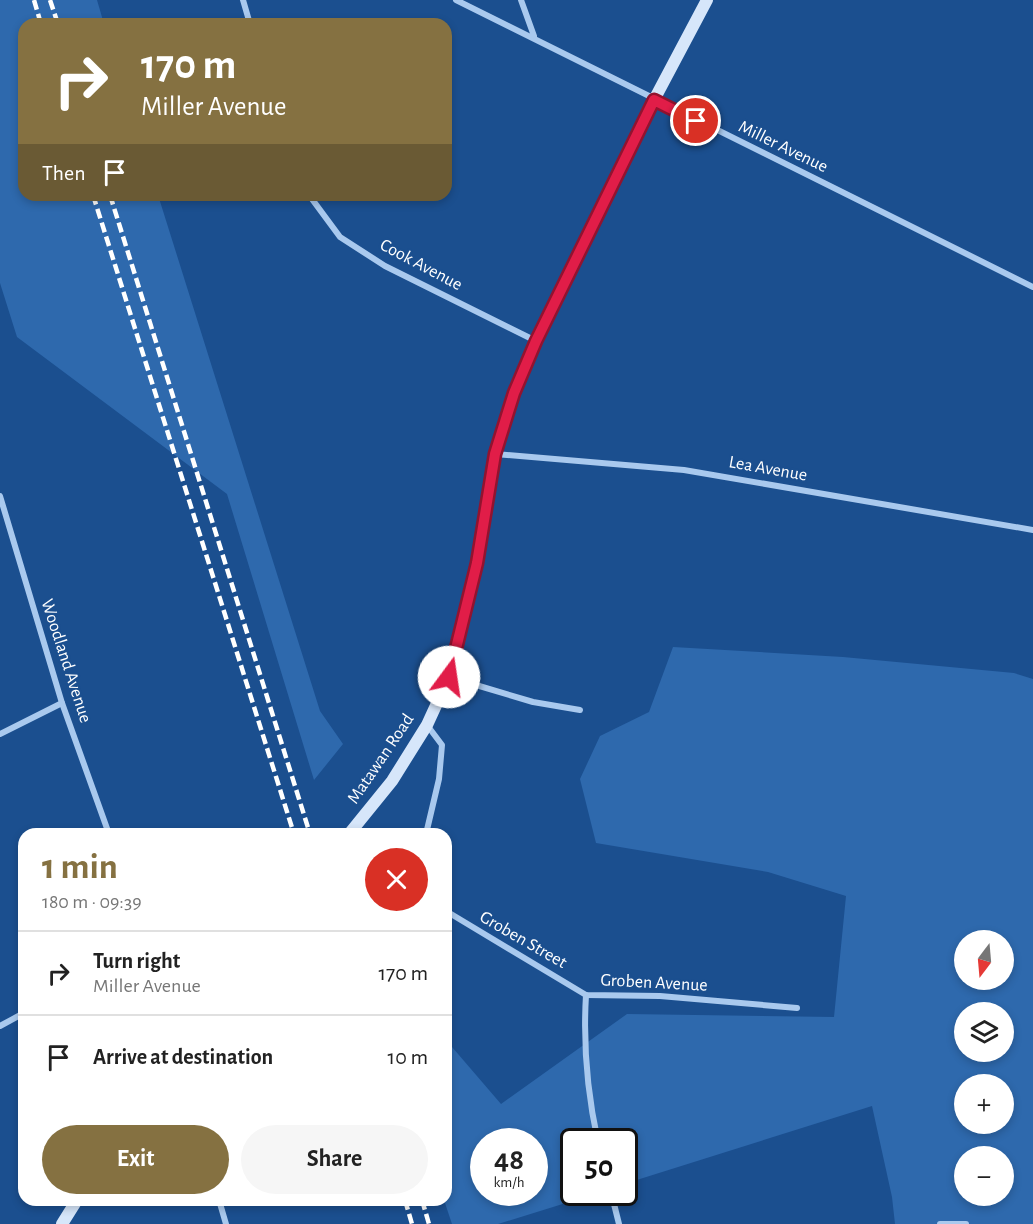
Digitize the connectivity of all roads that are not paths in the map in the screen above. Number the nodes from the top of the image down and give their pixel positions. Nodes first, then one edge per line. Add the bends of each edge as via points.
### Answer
1 (243, 0) edge
2 (456, 0) edge
3 (521, 0) edge
4 (707, 0) edge
5 (248, 18) edge
6 (534, 36) junction
7 (654, 100) junction
8 (313, 201) edge
9 (1033, 287) edge
10 (536, 341) junction
11 (495, 454) junction
12 (0, 496) edge
13 (1033, 530) edge
14 (449, 677) junction
15 (62, 703) junction
16 (580, 710) dead end
17 (427, 725) junction
18 (0, 734) edge
19 (107, 828) edge
20 (355, 828) edge
21 (427, 828) edge
22 (452, 915) edge
23 (586, 995) junction
24 (797, 1008) dead end
25 (18, 1016) edge
26 (0, 1026) edge
27 (595, 1128) edge
28 (73, 1206) edge
29 (221, 1206) edge
30 (614, 1206) edge
31 (62, 1224) edge
32 (226, 1224) edge
33 (619, 1224) edge
34 (940, 1224) edge
35 (966, 1224) edge

1 - 5 street
2 - 6 street, Miller Avenue
3 - 6 street
4 - 7 main road, Matawan Road
6 - 7 street, Miller Avenue
7 - 9 street, Miller Avenue
7 - 10 main road, Matawan Road
8 - 10 street, Cook Avenue via 340,237 385,266
10 - 11 main road, Matawan Road
11 - 13 street, Lea Avenue via 684,470
11 - 14 main road, Matawan Road via 477,563
12 - 15 street, Woodland Avenue
14 - 16 street via 533,702
14 - 17 main road, Matawan Road
15 - 18 street
15 - 19 street, Woodland Avenue
17 - 20 main road, Matawan Road via 392,781
17 - 21 street via 442,745
22 - 23 street, Groben Street
23 - 24 street, Groben Avenue via 660,996
23 - 27 street, Groben Avenue via 583,1042
25 - 26 street
28 - 31 main road
29 - 32 street
30 - 33 street
34 - 35 street

